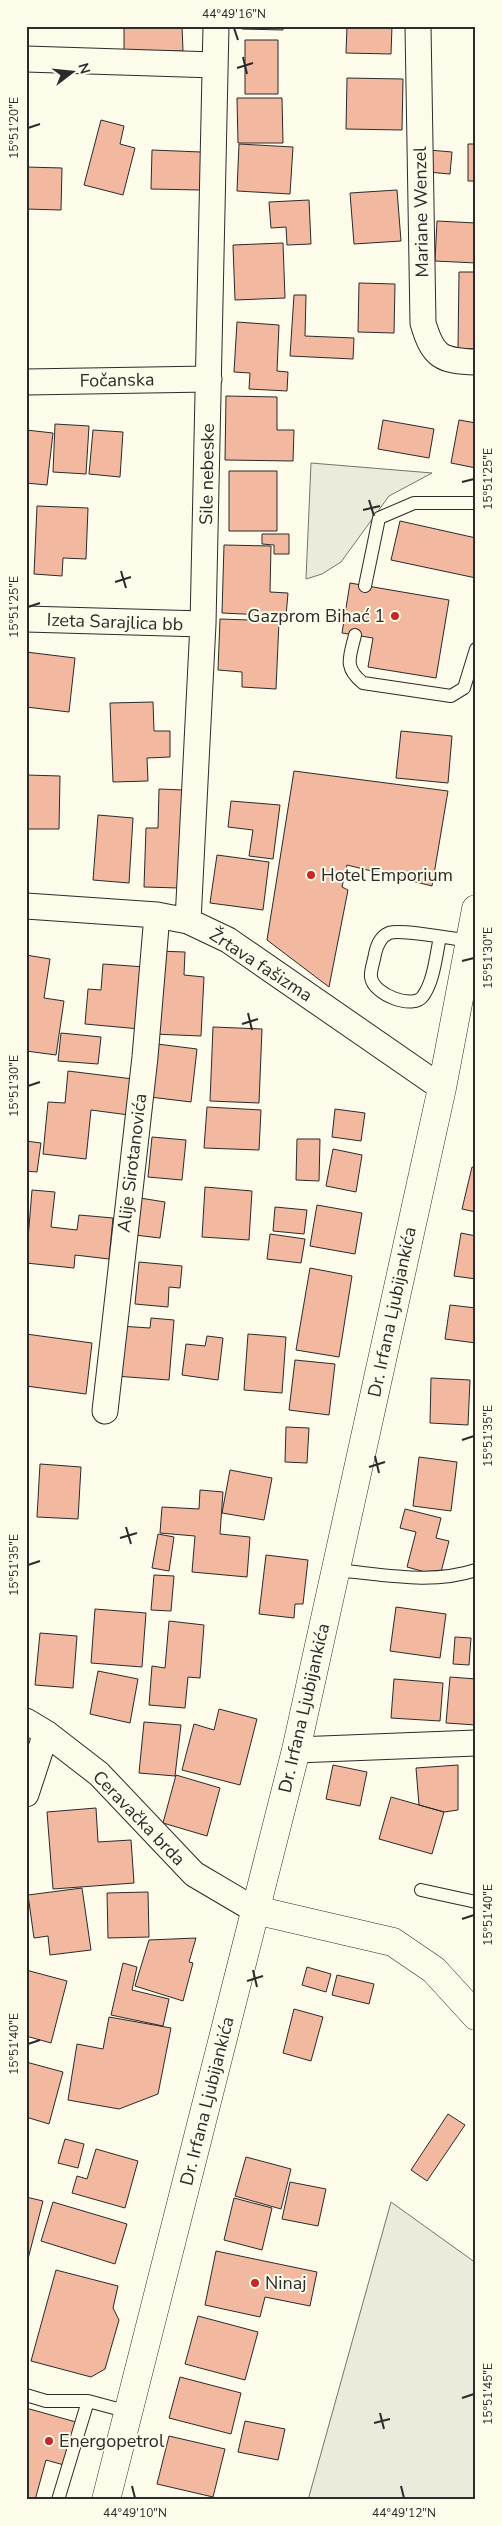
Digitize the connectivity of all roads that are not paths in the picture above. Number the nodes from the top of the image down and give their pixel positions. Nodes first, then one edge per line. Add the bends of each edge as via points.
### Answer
1 (216, 26) edge
2 (418, 26) edge
3 (26, 59) edge
4 (215, 64) junction
5 (476, 362) edge
6 (209, 379) junction
7 (26, 382) edge
8 (476, 503) edge
9 (365, 586) dead end
10 (26, 619) edge
11 (203, 624) junction
12 (355, 635) dead end
13 (476, 648) edge
14 (26, 906) edge
15 (476, 909) edge
16 (157, 915) junction
17 (188, 921) junction
18 (440, 937) junction
19 (470, 941) junction
20 (442, 1088) junction
21 (105, 1411) dead end
22 (335, 1570) junction
23 (476, 1570) edge
24 (36, 1727) edge
25 (476, 1743) edge
26 (296, 1750) junction
27 (26, 1794) edge
28 (421, 1890) dead end
29 (476, 1902) edge
30 (255, 1910) junction
31 (476, 2016) edge
32 (26, 2395) edge
33 (88, 2401) junction
34 (129, 2412) junction
35 (58, 2500) edge
36 (106, 2500) edge

1 - 4 street, Sile nebeske
2 - 5 street, Mariane Wenzel via 423,323 429,343 437,354 450,361
3 - 4 street
4 - 6 street, Sile nebeske
6 - 7 street, Fočanska
6 - 11 street, Sile nebeske
8 - 9 lane via 414,503 379,518
10 - 11 street, Izeta Sarajlica bb
11 - 17 street, Sile nebeske
12 - 13 lane via 349,664 353,675 363,683 451,696 464,688
14 - 16 street, Žrtava fašizma
15 - 19 main road, Dr. Irfana Ljubijankića
16 - 17 street, Žrtava fašizma
16 - 21 street, Alije Sirotanovića via 145,1057
17 - 20 street, Žrtava fašizma via 228,940
18 - 18 lane via 392,932 384,936 377,946 370,976 375,988 390,997 414,1002 422,998 428,987
18 - 19 lane
19 - 20 main road, Dr. Irfana Ljubijankića
20 - 22 main road, Dr. Irfana Ljubijankića
22 - 23 lane via 438,1578
22 - 26 main road, Dr. Irfana Ljubijankića
24 - 27 street
24 - 30 street, Ceravačka brda via 99,1774 194,1874
25 - 26 street
26 - 30 main road, Dr. Irfana Ljubijankića
28 - 29 lane
30 - 31 main road via 393,1942 434,1970
30 - 34 main road, Dr. Irfana Ljubijankića
32 - 33 lane via 46,2401
33 - 34 lane
33 - 35 lane
34 - 36 main road, Dr. Irfana Ljubijankića

